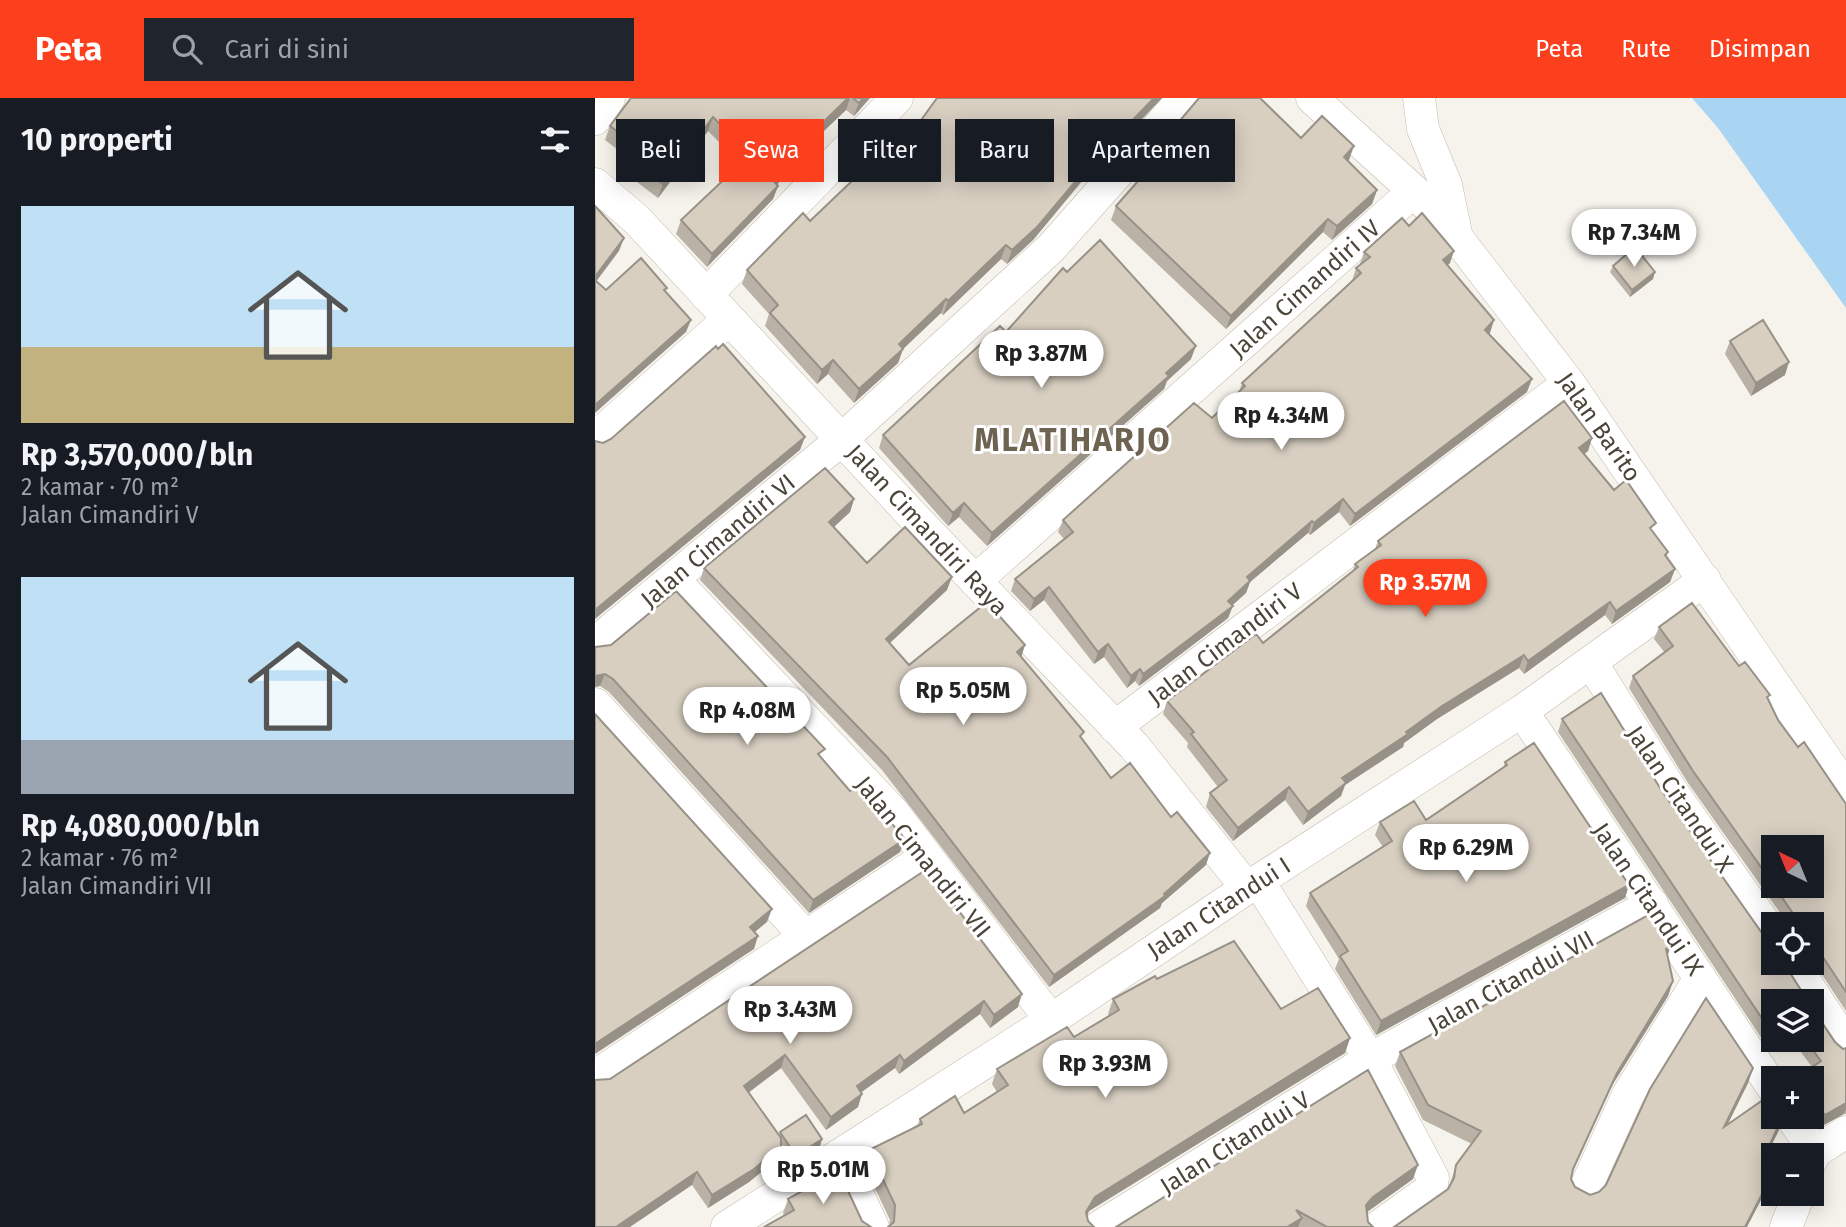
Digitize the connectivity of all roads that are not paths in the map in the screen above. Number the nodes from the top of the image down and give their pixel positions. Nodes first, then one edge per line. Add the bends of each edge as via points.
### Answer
1 (609, 98) edge
2 (897, 98) edge
3 (1184, 98) edge
4 (1312, 98) edge
5 (1419, 98) edge
6 (595, 119) edge
7 (595, 184) edge
8 (1414, 191) junction
9 (1458, 239) junction
10 (706, 295) junction
11 (729, 319) junction
12 (1569, 383) junction
13 (595, 438) edge
14 (841, 440) junction
15 (673, 579) junction
16 (1705, 580) junction
17 (975, 581) junction
18 (595, 643) edge
19 (1591, 662) junction
20 (595, 704) edge
21 (1522, 711) junction
22 (1115, 727) junction
23 (1846, 789) edge
24 (926, 857) junction
25 (1253, 885) junction
26 (1652, 904) junction
27 (1761, 918) edge
28 (805, 936) junction
29 (1801, 975) edge
30 (1700, 978) junction
31 (1051, 1020) junction
32 (1846, 1044) edge
33 (1370, 1059) junction
34 (1761, 1070) edge
35 (595, 1076) edge
36 (1809, 1129) edge
37 (1831, 1145) edge
38 (839, 1155) junction
39 (1584, 1191) edge
40 (727, 1227) edge
41 (873, 1227) edge
42 (1099, 1227) edge
43 (1378, 1227) edge

1 - 6 street
2 - 10 street
3 - 14 street, Jalan Cimandiri VI via 1051,248
4 - 8 street, Jalan Barito
5 - 9 street via 1423,129 1446,185
7 - 10 street, Jalan Cimandiri Raya via 636,219
8 - 9 street, Jalan Barito
8 - 17 street, Jalan Cimandiri IV
9 - 12 street, Jalan Barito
10 - 11 street, Jalan Cimandiri Raya
11 - 13 street
11 - 14 street, Jalan Cimandiri Raya
12 - 16 street, Jalan Barito
12 - 22 street, Jalan Cimandiri V
14 - 15 street, Jalan Cimandiri VI
14 - 17 street, Jalan Cimandiri Raya
15 - 18 street, Jalan Cimandiri VI
15 - 24 street, Jalan Cimandiri VII via 893,812
16 - 19 street, Jalan Citandui I
16 - 23 street, Jalan Barito
17 - 22 street, Jalan Cimandiri Raya
19 - 21 street, Jalan Citandui I
19 - 27 street, Jalan Citandui X via 1646,753
20 - 28 street
21 - 25 street, Jalan Citandui I
21 - 26 street, Jalan Citandui IX
22 - 25 street, Jalan Cimandiri Raya
24 - 28 street
24 - 31 street, Jalan Cimandiri VII
25 - 31 street, Jalan Citandui I
25 - 33 street, Jalan Cimandiri Raya
26 - 30 street, Jalan Citandui IX
26 - 33 street, Jalan Citandui VII
28 - 35 street
29 - 32 street
30 - 34 street, Jalan Citandui IX
30 - 39 street via 1628,1095
31 - 38 street, Jalan Citandui I
33 - 42 street, Jalan Citandui V
33 - 43 street, Jalan Cimandiri Raya via 1433,1178 1431,1189
36 - 37 street
38 - 40 street, Jalan Citandui I
38 - 41 street

